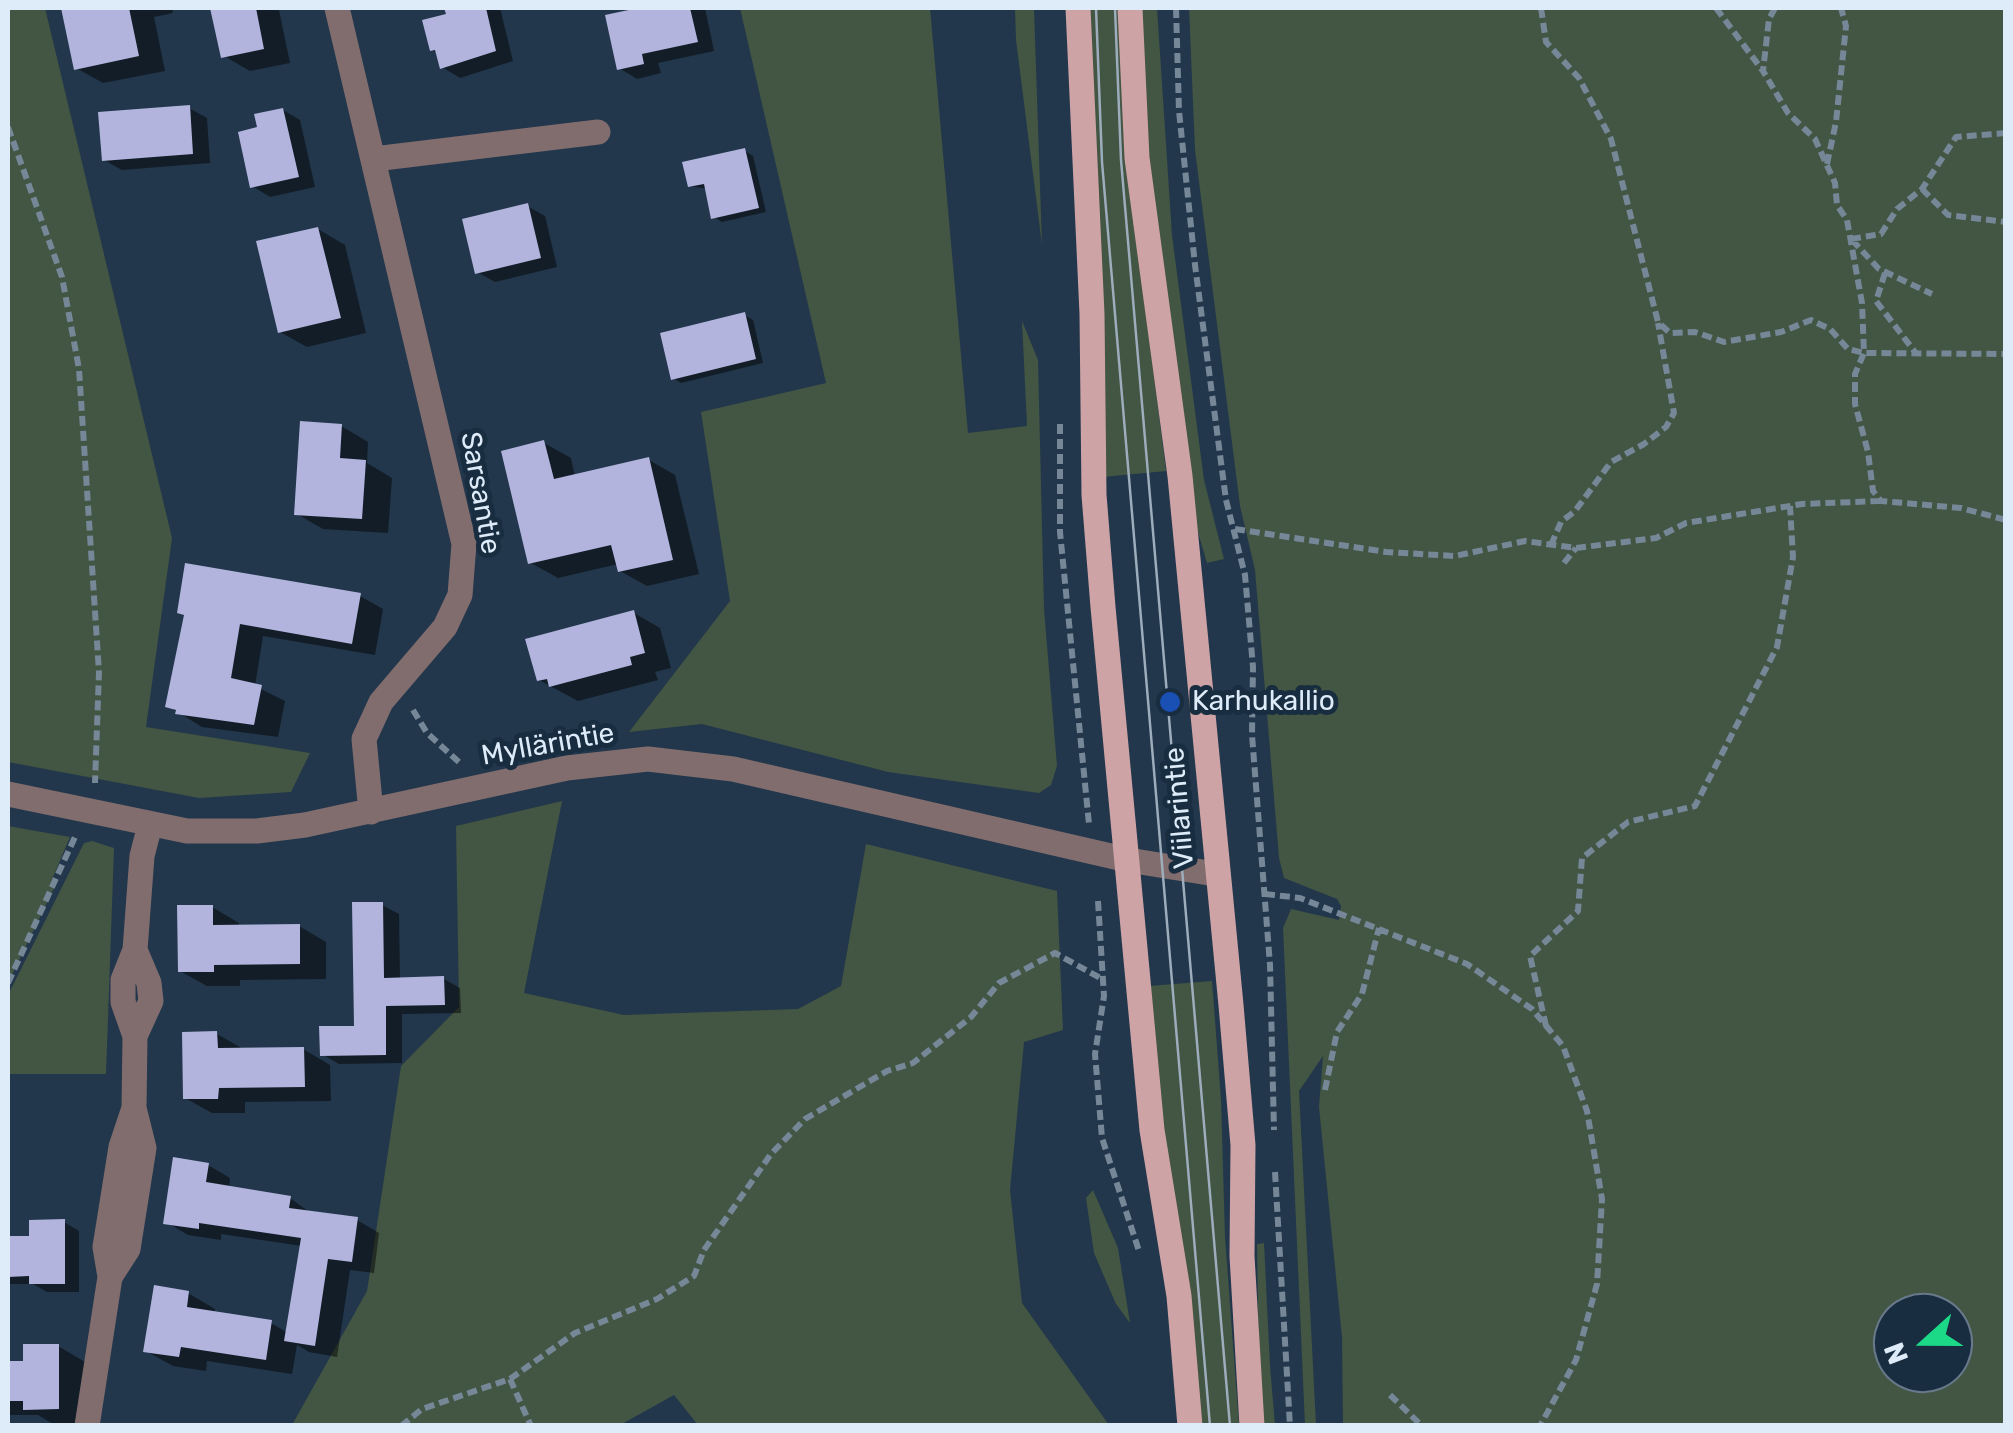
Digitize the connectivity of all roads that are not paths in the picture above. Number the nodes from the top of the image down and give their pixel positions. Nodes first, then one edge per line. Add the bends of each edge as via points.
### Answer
1 (338, 8) edge
2 (1078, 8) edge
3 (1130, 8) edge
4 (598, 132) dead end
5 (374, 160) junction
6 (8, 794) edge
7 (371, 812) junction
8 (150, 824) junction
9 (1128, 860) junction
10 (1215, 874) junction
11 (87, 1426) edge
12 (1190, 1426) edge
13 (1252, 1426) edge

1 - 5 street, Sarsantie
2 - 9 main road, Viilarintie via 1094,495
3 - 10 main road, Viilarintie via 1136,158 1180,476
4 - 5 street
5 - 7 street, Sarsantie via 464,544 460,595 444,627 381,702 364,739
6 - 8 street, Myllärintie
7 - 8 street, Myllärintie via 258,832
7 - 9 street, Myllärintie via 567,768 648,759 734,769
8 - 11 street via 135,950 151,1001 134,1036 134,1108 144,1148 128,1250 110,1277
9 - 10 street, Myllärintie
9 - 12 main road, Viilarintie via 1152,1130 1179,1296
10 - 13 main road, Viilarintie via 1243,1145

